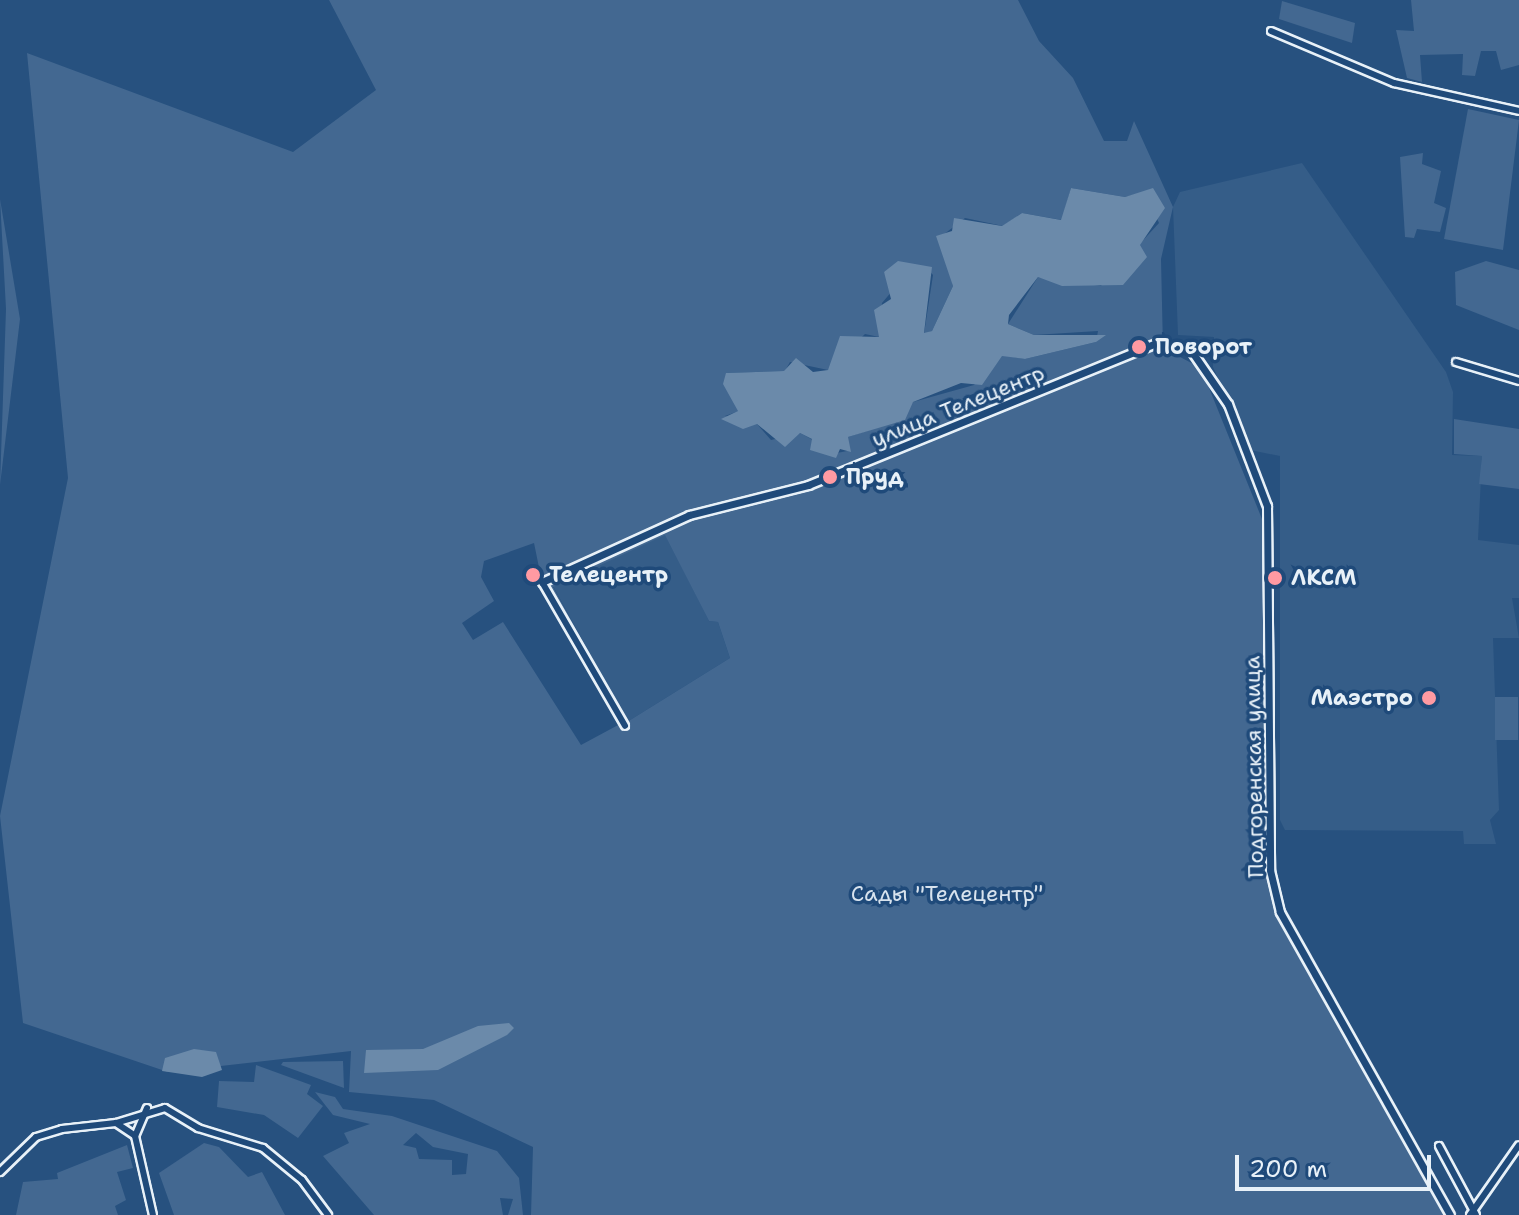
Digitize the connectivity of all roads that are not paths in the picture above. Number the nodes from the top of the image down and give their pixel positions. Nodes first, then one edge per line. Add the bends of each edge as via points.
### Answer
1 (1271, 31) dead end
2 (1519, 111) edge
3 (1137, 351) joint
4 (1456, 362) dead end
5 (1519, 381) edge
6 (542, 582) joint
7 (625, 726) dead end
8 (147, 1108) junction
9 (116, 1123) junction
10 (135, 1136) junction
11 (1519, 1145) edge
12 (1439, 1146) dead end
13 (0, 1172) edge
14 (1473, 1214) edge
15 (153, 1215) edge
16 (328, 1215) edge
17 (1450, 1215) edge

1 - 2 street via 1394,83
3 - 6 street, улица Телецентр via 808,485 689,515
3 - 17 street, Подгоренская улица via 1170,342 1205,364 1267,506 1276,899
4 - 5 street
6 - 7 street, улица Телецентр
8 - 9 street
8 - 10 street
8 - 16 street via 165,1108 198,1128 263,1148 302,1180
9 - 10 street
9 - 13 street via 36,1137
10 - 15 street
11 - 14 street
12 - 14 street

